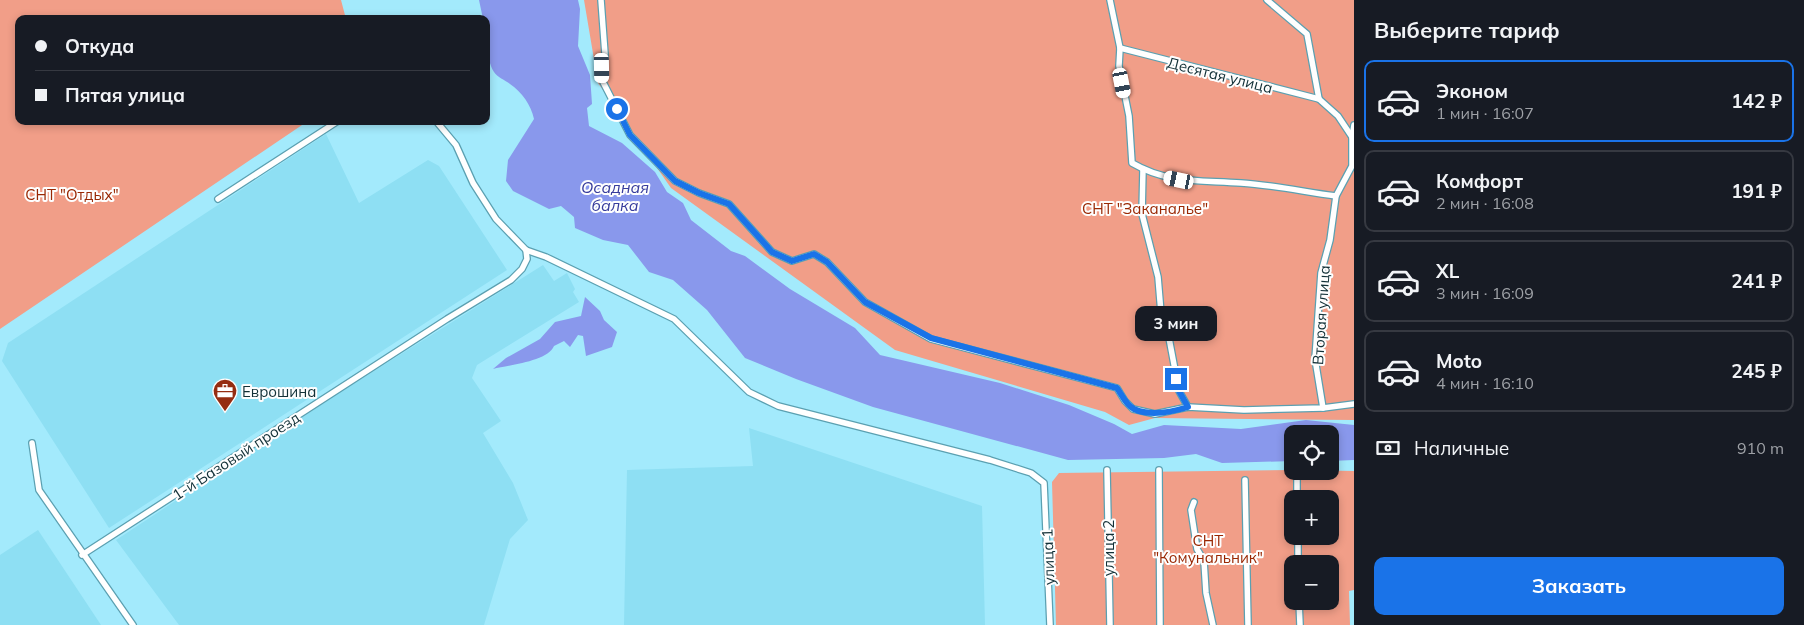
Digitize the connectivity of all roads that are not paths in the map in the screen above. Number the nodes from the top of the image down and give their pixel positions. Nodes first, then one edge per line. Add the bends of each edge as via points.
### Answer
1 (601, 0) edge
2 (1110, 0) edge
3 (1266, 0) edge
4 (1120, 48) junction
5 (1319, 99) junction
6 (332, 125) edge
7 (439, 125) edge
8 (1354, 125) edge
9 (1352, 137) junction
10 (1353, 166) edge
11 (1143, 169) junction
12 (1336, 196) junction
13 (218, 199) dead end
14 (526, 250) junction
15 (1354, 404) edge
16 (1188, 407) junction
17 (1323, 408) junction
18 (32, 443) dead end
19 (1107, 470) dead end
20 (1159, 470) dead end
21 (1245, 480) dead end
22 (1194, 502) dead end
23 (82, 555) junction
24 (1299, 610) edge
25 (133, 625) edge
26 (1050, 625) edge
27 (1110, 625) edge
28 (1160, 625) edge
29 (1213, 625) edge
30 (1248, 625) edge
31 (1300, 625) edge

1 - 16 street via 605,54 603,82 630,135 675,181 729,204 772,252 792,261 814,254 827,262 865,302 931,338 1117,388 1133,409 1155,414
2 - 4 street
3 - 5 street via 1307,34
4 - 5 street, Десятая улица
4 - 11 street via 1119,66 1129,116 1132,163
5 - 9 street via 1338,116
6 - 13 street
7 - 14 street via 456,145 473,183 496,219
8 - 9 street
9 - 10 street
10 - 12 street, Вторая улица
11 - 12 street via 1190,182 1242,183
11 - 16 street via 1142,214 1158,277 1160,313 1177,383
12 - 17 street, Вторая улица via 1330,240 1321,273 1315,358
14 - 23 street, 1-й Базовый проезд via 525,264 511,280
14 - 26 street, улица 1 via 674,319 749,392 769,403 990,460 1030,473 1044,483
15 - 17 street
16 - 17 street via 1244,410
18 - 23 street via 39,490
19 - 27 street, улица 2
20 - 28 street
21 - 30 street
22 - 29 street via 1191,510 1197,549 1204,561
23 - 25 street
24 - 31 street

